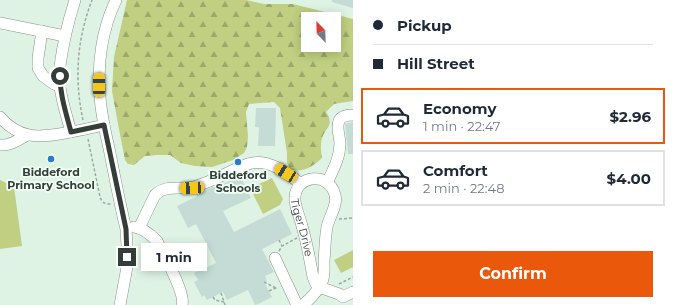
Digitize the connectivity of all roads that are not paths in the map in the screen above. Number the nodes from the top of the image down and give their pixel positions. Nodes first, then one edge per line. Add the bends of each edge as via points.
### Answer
1 (75, 0) edge
2 (116, 0) edge
3 (0, 23) edge
4 (42, 31) junction
5 (65, 36) junction
6 (60, 86) junction
7 (353, 115) edge
8 (0, 117) edge
9 (104, 125) junction
10 (71, 132) junction
11 (27, 135) junction
12 (0, 145) edge
13 (327, 183) junction
14 (301, 184) junction
15 (140, 228) junction
16 (126, 229) junction
17 (275, 258) road end
18 (319, 287) junction
19 (348, 298) edge
20 (120, 305) edge
21 (182, 305) edge
22 (297, 305) edge
23 (303, 305) edge

1 - 5 street
2 - 9 street via 106,30 100,62 100,96
3 - 4 street
4 - 5 street
4 - 6 street via 38,68 43,76
5 - 6 street
6 - 10 street
7 - 13 street via 344,116 338,123 340,150
8 - 11 street via 17,132
9 - 10 street
9 - 16 street
10 - 11 street
11 - 12 street via 5,146
13 - 14 street, Tiger Drive via 316,179
13 - 18 street, Tiger Drive via 336,199 326,233 324,272
14 - 15 street via 278,168 267,163 255,162 192,188 159,191
14 - 18 street, Tiger Drive via 295,194 295,203 313,277
15 - 16 street
15 - 21 street via 157,241 180,288
16 - 20 street via 127,267
17 - 22 street
18 - 19 street
18 - 23 street, Tiger Drive

